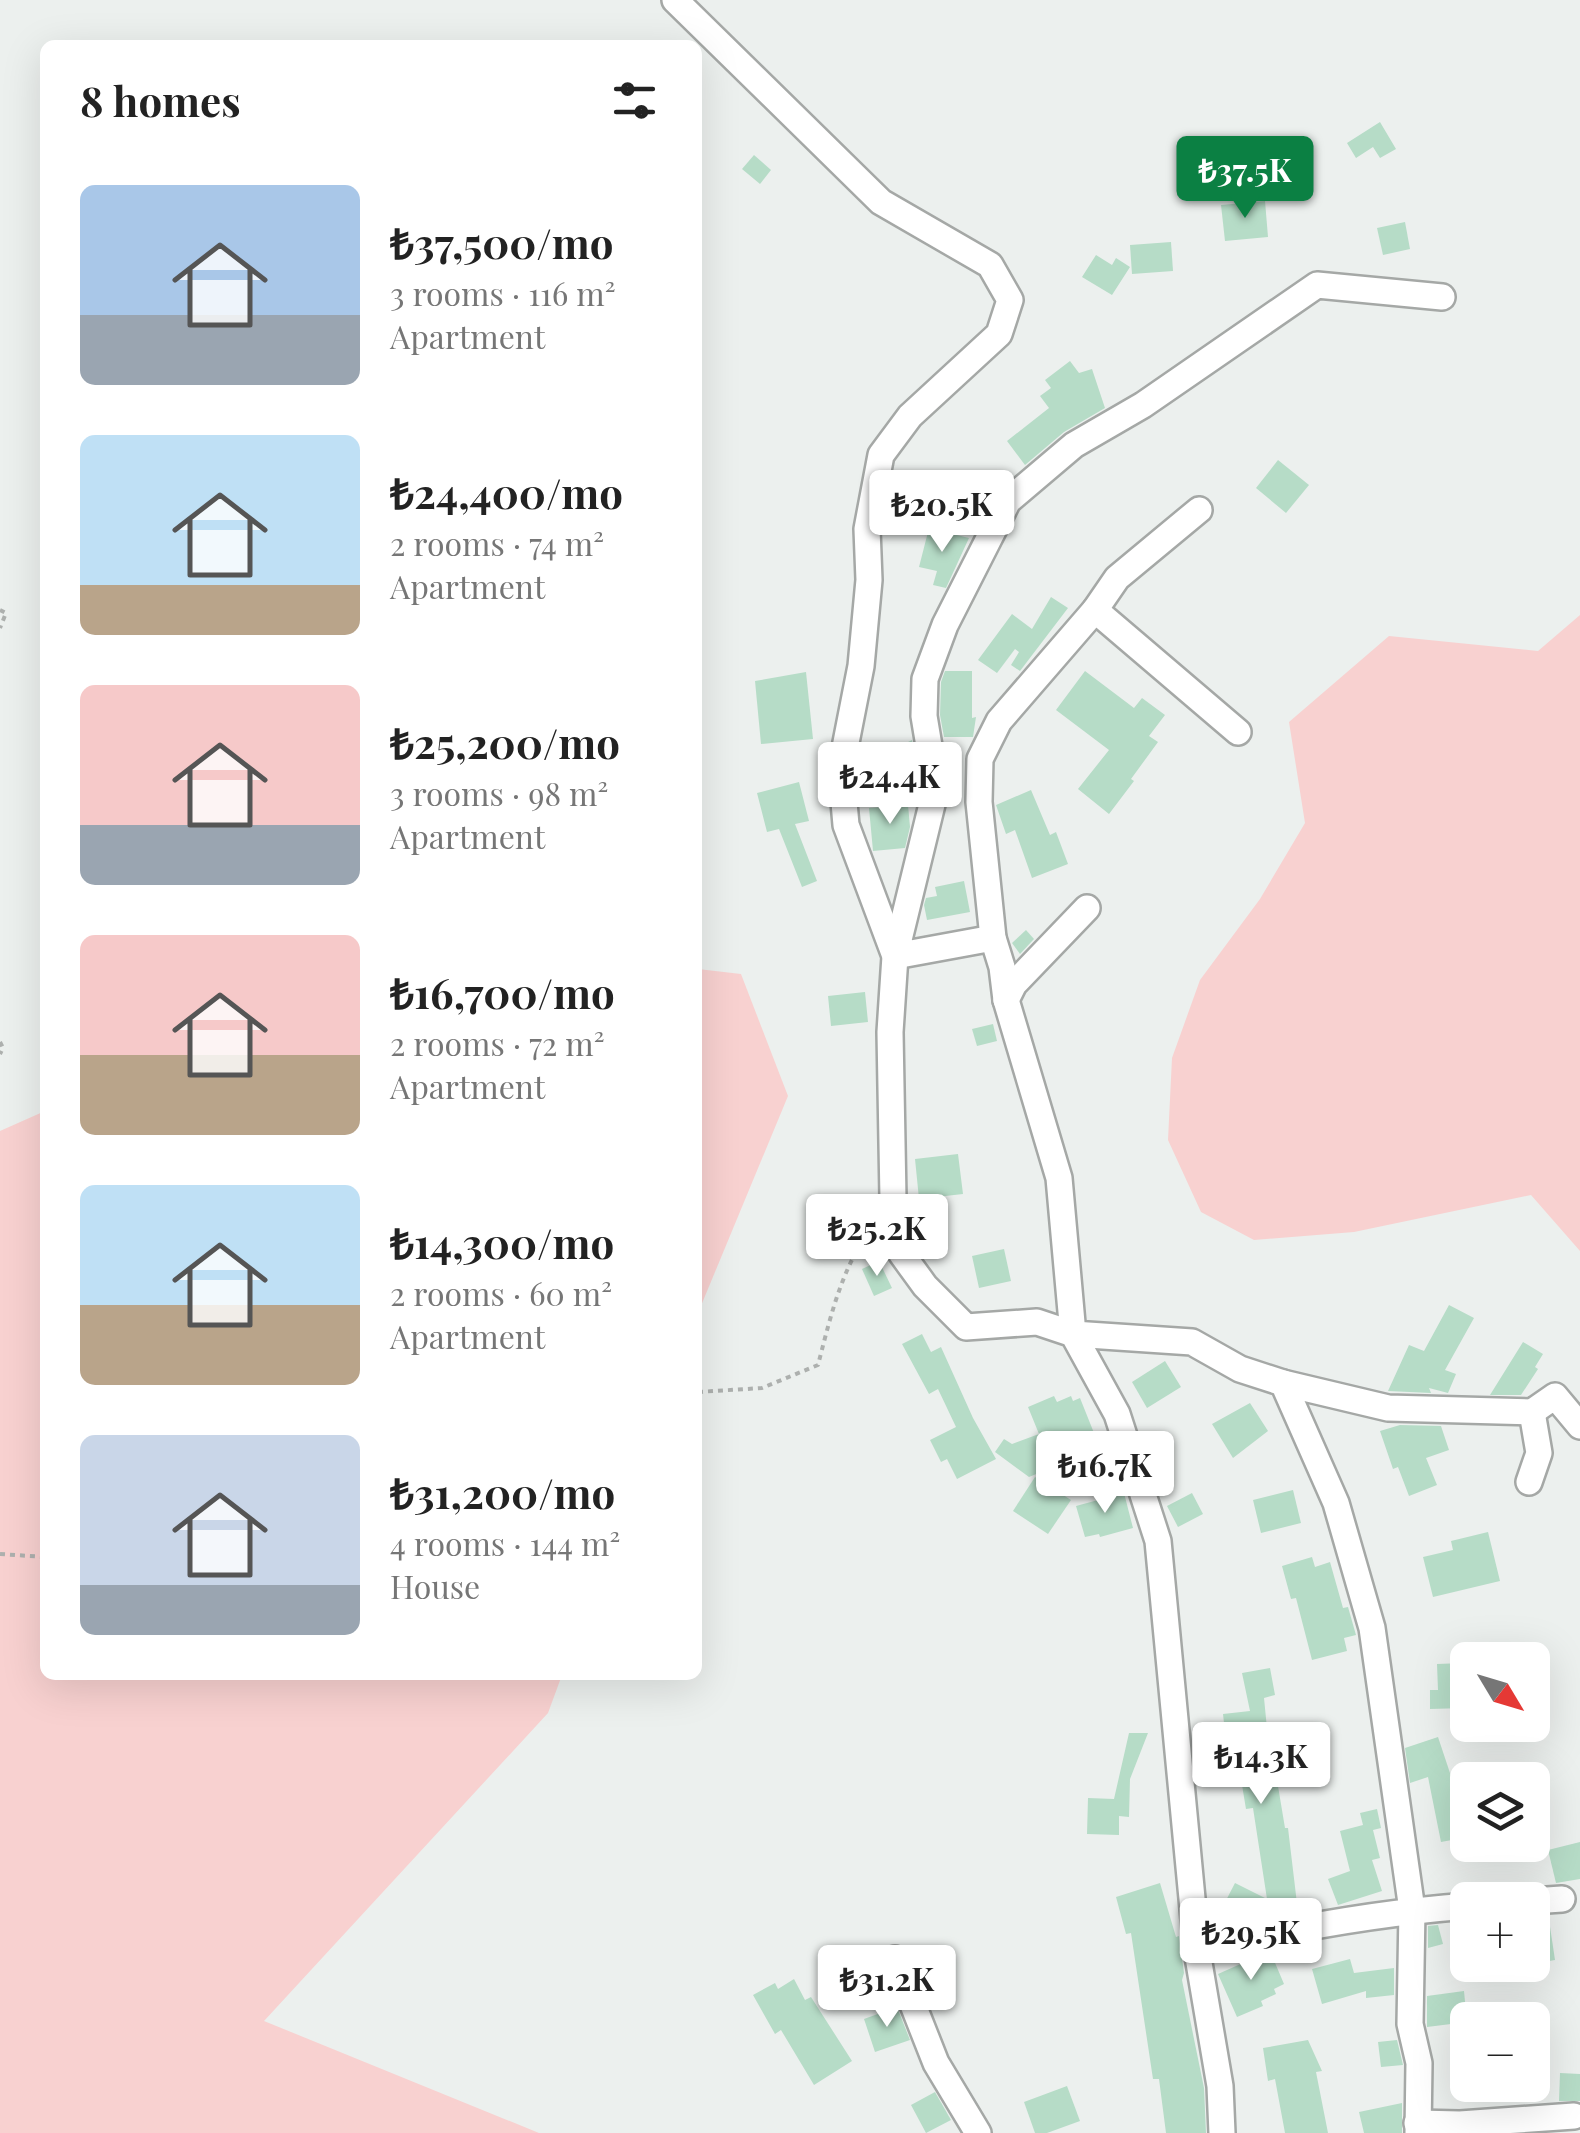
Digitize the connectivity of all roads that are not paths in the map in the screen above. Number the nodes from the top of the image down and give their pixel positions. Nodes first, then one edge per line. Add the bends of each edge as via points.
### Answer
1 (675, 0) edge
2 (1442, 297) dead end
3 (1199, 510) dead end
4 (1096, 610) junction
5 (1238, 732) dead end
6 (1088, 908) dead end
7 (992, 938) junction
8 (895, 956) junction
9 (1006, 1000) junction
10 (1073, 1334) junction
11 (1283, 1383) junction
12 (1532, 1412) junction
13 (1580, 1426) edge
14 (1529, 1482) dead end
15 (1562, 1899) dead end
16 (1550, 1900) edge
17 (1450, 1907) edge
18 (1412, 1910) junction
19 (1198, 1950) junction
20 (895, 1960) dead end
21 (1574, 2116) dead end
22 (1417, 2128) edge
23 (978, 2133) edge
24 (1222, 2133) edge

1 - 8 street via 882,202 990,265 1010,300 1000,334 910,416 881,455 867,529 861,666 841,768 846,825
2 - 8 street via 1317,285 1074,446 1008,500 925,678 936,788
3 - 4 street via 1117,578
4 - 5 street
4 - 7 street via 999,722 980,759
6 - 9 street
7 - 8 street
7 - 9 street
8 - 10 street via 893,1200 901,1253 966,1327 1037,1322
9 - 10 street via 1060,1178
10 - 11 street via 1192,1342
10 - 19 street via 1117,1414 1158,1540
11 - 12 street via 1388,1408
11 - 18 street via 1336,1503 1372,1628
12 - 13 street via 1555,1396
12 - 14 street via 1539,1453
15 - 16 street
17 - 18 street
18 - 19 street
18 - 22 street
19 - 24 street
20 - 23 street via 936,2063
21 - 22 street

